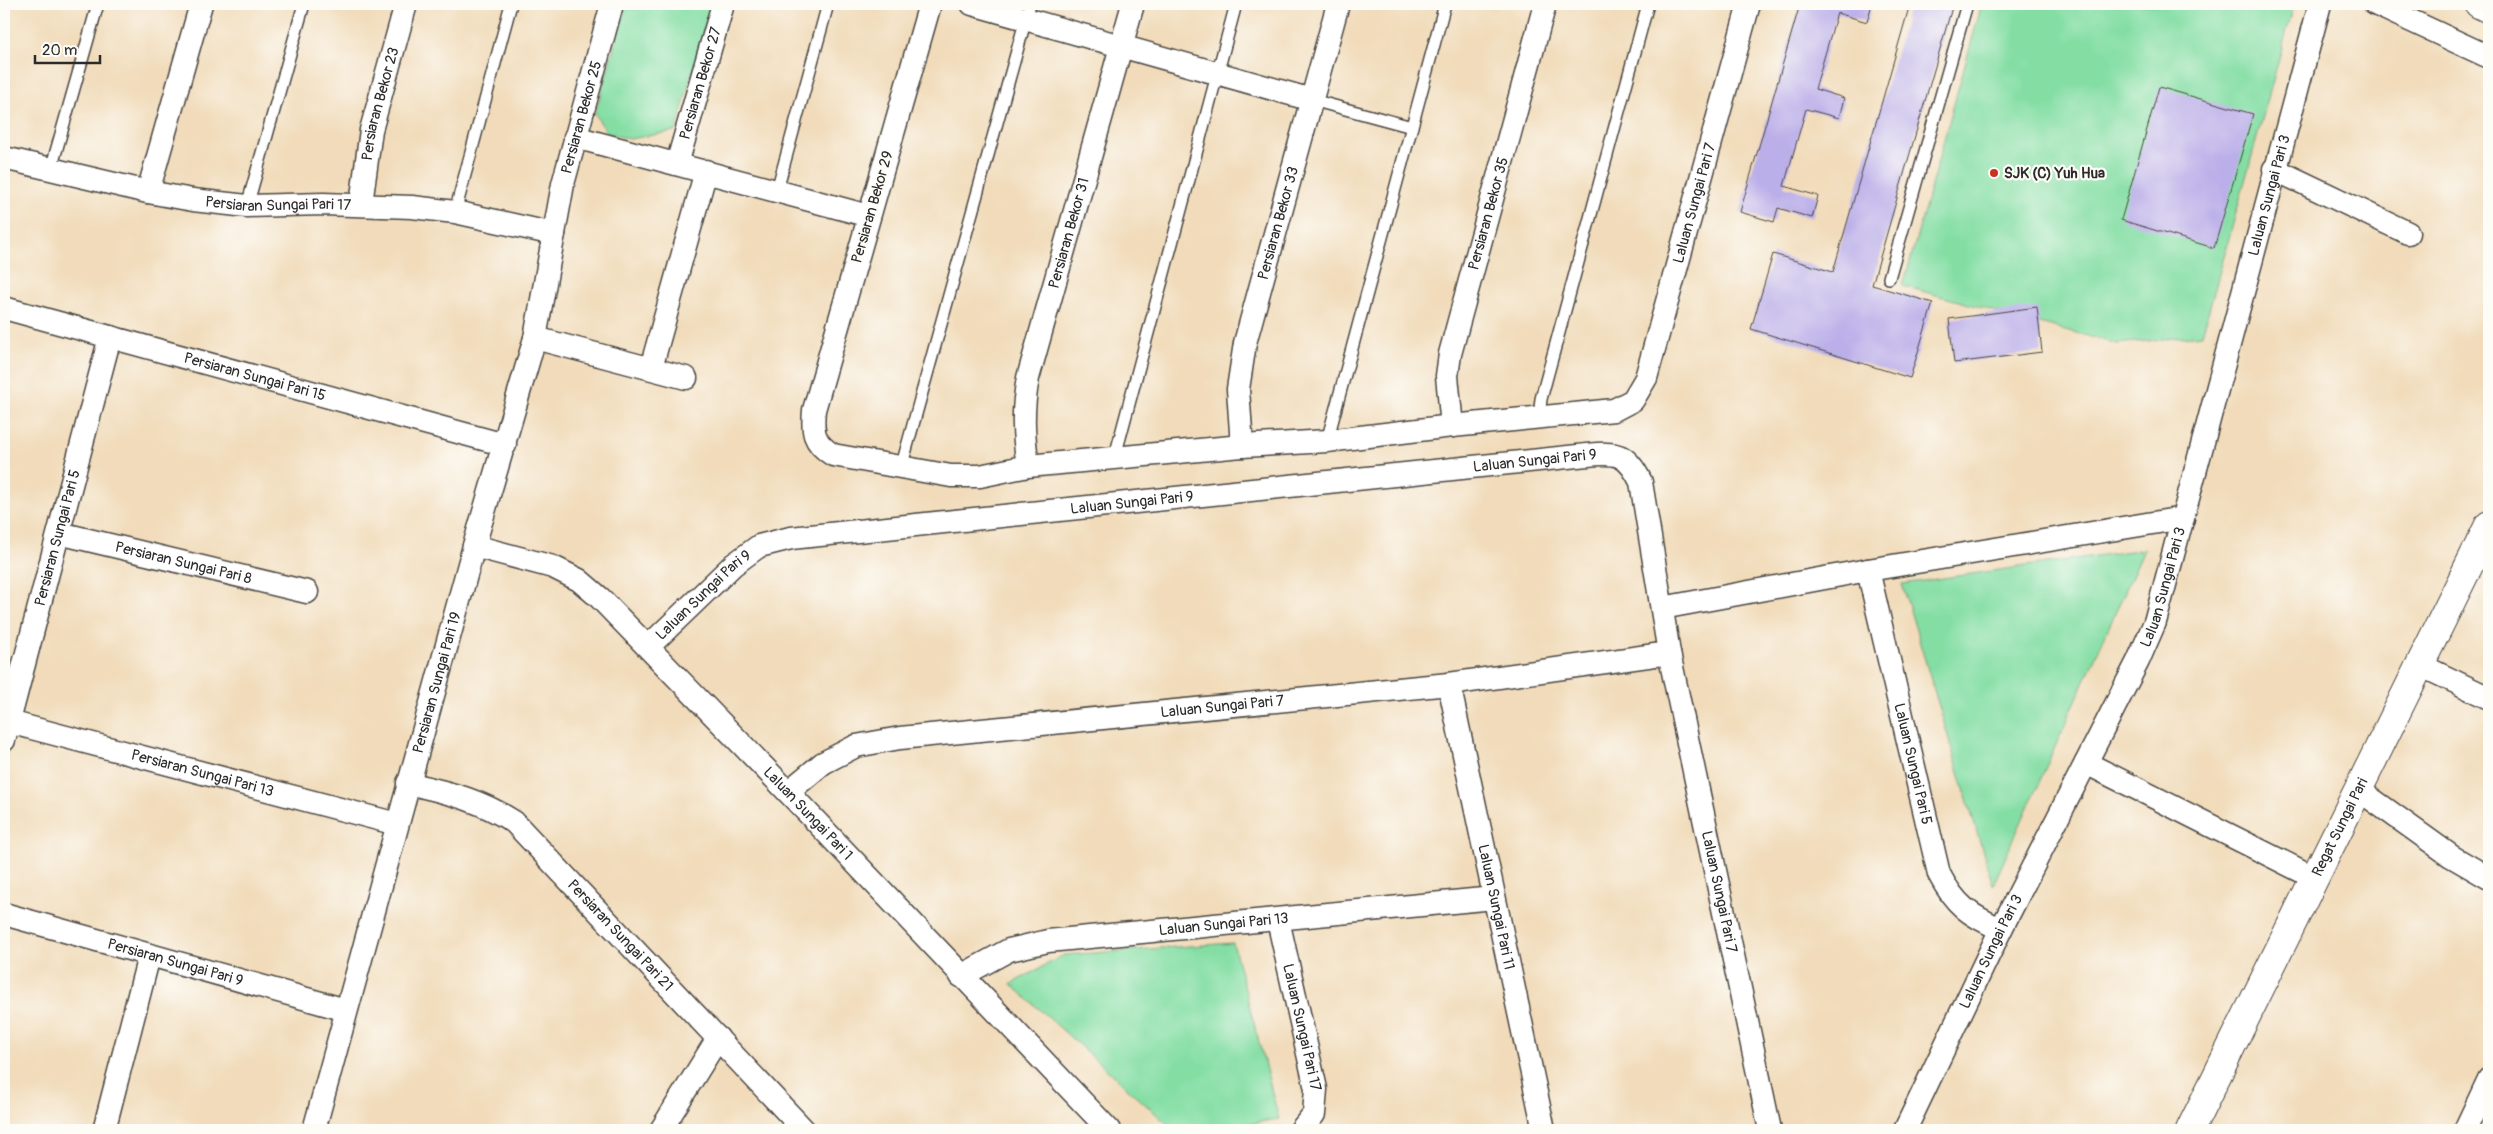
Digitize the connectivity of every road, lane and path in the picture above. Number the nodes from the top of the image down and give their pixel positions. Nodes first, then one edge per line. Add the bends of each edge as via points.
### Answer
1 (98, 4) edge
2 (201, 4) edge
3 (304, 4) edge
4 (406, 4) edge
5 (511, 4) edge
6 (612, 4) edge
7 (723, 4) edge
8 (828, 4) edge
9 (930, 4) edge
10 (972, 4) edge
11 (1133, 4) edge
12 (1236, 4) edge
13 (1338, 4) edge
14 (1445, 4) edge
15 (1545, 4) edge
16 (1648, 4) edge
17 (1749, 4) edge
18 (1966, 4) edge
19 (2320, 4) edge
20 (2376, 4) edge
21 (2480, 4) edge
22 (2489, 9) edge
23 (1028, 12) edge
24 (1121, 46) junction
25 (2489, 57) edge
26 (1216, 73) junction
27 (1312, 100) junction
28 (1412, 127) junction
29 (575, 137) junction
30 (4, 158) edge
31 (677, 164) junction
32 (2274, 168) junction
33 (51, 169) junction
34 (706, 171) junction
35 (777, 190) junction
36 (148, 192) junction
37 (361, 204) junction
38 (248, 206) junction
39 (455, 212) junction
40 (869, 216) junction
41 (2408, 233) dead end
42 (554, 234) junction
43 (1889, 278) dead end
44 (4, 308) edge
45 (110, 337) junction
46 (535, 338) junction
47 (651, 368) junction
48 (686, 378) dead end
49 (1540, 418) junction
50 (1452, 426) junction
51 (1327, 441) junction
52 (505, 445) junction
53 (1242, 446) junction
54 (1114, 460) junction
55 (1028, 466) junction
56 (901, 468) junction
57 (1641, 482) joint
58 (2183, 518) junction
59 (2489, 525) edge
60 (59, 532) junction
61 (474, 546) junction
62 (1868, 570) junction
63 (307, 592) dead end
64 (1662, 608) junction
65 (648, 648) junction
66 (1669, 653) junction
67 (2420, 666) junction
68 (1448, 684) junction
69 (2489, 698) edge
70 (6, 731) edge
71 (2086, 763) junction
72 (408, 783) junction
73 (2358, 790) junction
74 (788, 792) junction
75 (397, 824) junction
76 (2315, 878) junction
77 (2489, 878) edge
78 (1494, 898) junction
79 (4, 914) edge
80 (1278, 920) junction
81 (2001, 929) junction
82 (149, 956) junction
83 (961, 976) junction
84 (346, 1010) junction
85 (718, 1038) junction
86 (2489, 1079) edge
87 (104, 1130) edge
88 (314, 1130) edge
89 (661, 1130) edge
90 (804, 1130) edge
91 (1108, 1130) edge
92 (1301, 1130) edge
93 (1544, 1130) edge
94 (1770, 1130) edge
95 (1905, 1130) edge
96 (2190, 1130) edge
97 (2465, 1130) edge

1 - 33 lane
2 - 36 street
3 - 38 lane
4 - 37 street, Persiaran Bekor 23 via 370,130
5 - 39 lane
6 - 29 street, Persiaran Bekor 25
7 - 31 street, Persiaran Bekor 27
8 - 35 lane
9 - 40 street, Persiaran Bekor 29
10 - 23 street
11 - 24 street, Persiaran Bekor 31
12 - 26 lane
13 - 27 street, Persiaran Bekor 33
14 - 28 lane
15 - 50 street, Persiaran Bekor 35 via 1450,354 1447,376
16 - 49 lane via 1541,399
17 - 49 street, Laluan Sungai Pari 7 via 1646,378 1633,400 1614,410
18 - 43 lane
19 - 32 street, Laluan Sungai Pari 3
20 - 25 street
21 - 22 main road
23 - 24 street
23 - 56 lane
24 - 26 street
24 - 55 street, Persiaran Bekor 31 via 1028,378 1022,409
26 - 27 street
26 - 54 lane
27 - 28 lane
27 - 53 street, Persiaran Bekor 33 via 1245,343 1238,389
28 - 51 lane
29 - 31 street
29 - 42 street, Persiaran Bekor 25
30 - 33 street, Persiaran Sungai Pari 17
31 - 34 street
32 - 41 street
32 - 58 street, Laluan Sungai Pari 3
33 - 36 street, Persiaran Sungai Pari 17
34 - 35 street
34 - 47 street
35 - 40 street
36 - 38 street, Persiaran Sungai Pari 17
37 - 38 street, Persiaran Sungai Pari 17
37 - 39 street, Persiaran Sungai Pari 17
39 - 42 street, Persiaran Sungai Pari 17
40 - 56 street, Persiaran Bekor 29 via 814,410 813,426 822,448 833,454
42 - 46 street, Persiaran Sungai Pari 19
44 - 45 street, Persiaran Sungai Pari 15
45 - 52 street, Persiaran Sungai Pari 15
45 - 60 street, Persiaran Sungai Pari 5
46 - 47 street
46 - 52 street, Persiaran Sungai Pari 19
47 - 48 street
49 - 50 street
50 - 51 street
51 - 53 street
52 - 61 street, Persiaran Sungai Pari 19
53 - 54 street
54 - 55 street
55 - 56 street via 980,476 951,476
57 - 64 street, Laluan Sungai Pari 7
57 - 65 street, Laluan Sungai Pari 9 via 1633,466 1622,456 1607,453 791,538 759,546 733,565
58 - 62 street
58 - 71 street, Laluan Sungai Pari 3 via 2155,622
59 - 67 main road, Regat Sungai Pari
60 - 63 street, Persiaran Sungai Pari 8
60 - 70 street, Persiaran Sungai Pari 5
61 - 65 street, Laluan Sungai Pari 1 via 553,568 579,580
61 - 72 street, Persiaran Sungai Pari 19
62 - 64 street
62 - 81 street, Laluan Sungai Pari 5 via 1939,874 1950,895 1964,909
64 - 66 street, Laluan Sungai Pari 7
65 - 74 street, Laluan Sungai Pari 1
66 - 68 street, Laluan Sungai Pari 7
66 - 94 street, Laluan Sungai Pari 7
67 - 69 street
67 - 73 main road, Regat Sungai Pari
68 - 74 street, Laluan Sungai Pari 7 via 900,738 856,746 823,763
68 - 78 street, Laluan Sungai Pari 11
70 - 75 street, Persiaran Sungai Pari 13
71 - 76 street
71 - 81 street, Laluan Sungai Pari 3
72 - 75 street, Persiaran Sungai Pari 19
72 - 85 street, Persiaran Sungai Pari 21 via 469,798 514,822
73 - 76 main road, Regat Sungai Pari
73 - 77 street via 2451,856
74 - 83 street, Laluan Sungai Pari 1
75 - 84 street, Persiaran Sungai Pari 19
76 - 96 main road, Regat Sungai Pari
78 - 80 street, Laluan Sungai Pari 13
78 - 93 street, Laluan Sungai Pari 11
79 - 82 street, Persiaran Sungai Pari 9
80 - 83 street, Laluan Sungai Pari 13 via 1048,940 1009,950
80 - 92 street, Laluan Sungai Pari 17 via 1316,1089 1314,1114
81 - 95 street, Laluan Sungai Pari 3
82 - 84 street, Persiaran Sungai Pari 9
82 - 87 street
83 - 91 street, Laluan Sungai Pari 1
84 - 88 street, Persiaran Sungai Pari 19
85 - 89 street
85 - 90 street, Persiaran Sungai Pari 21
86 - 97 street

